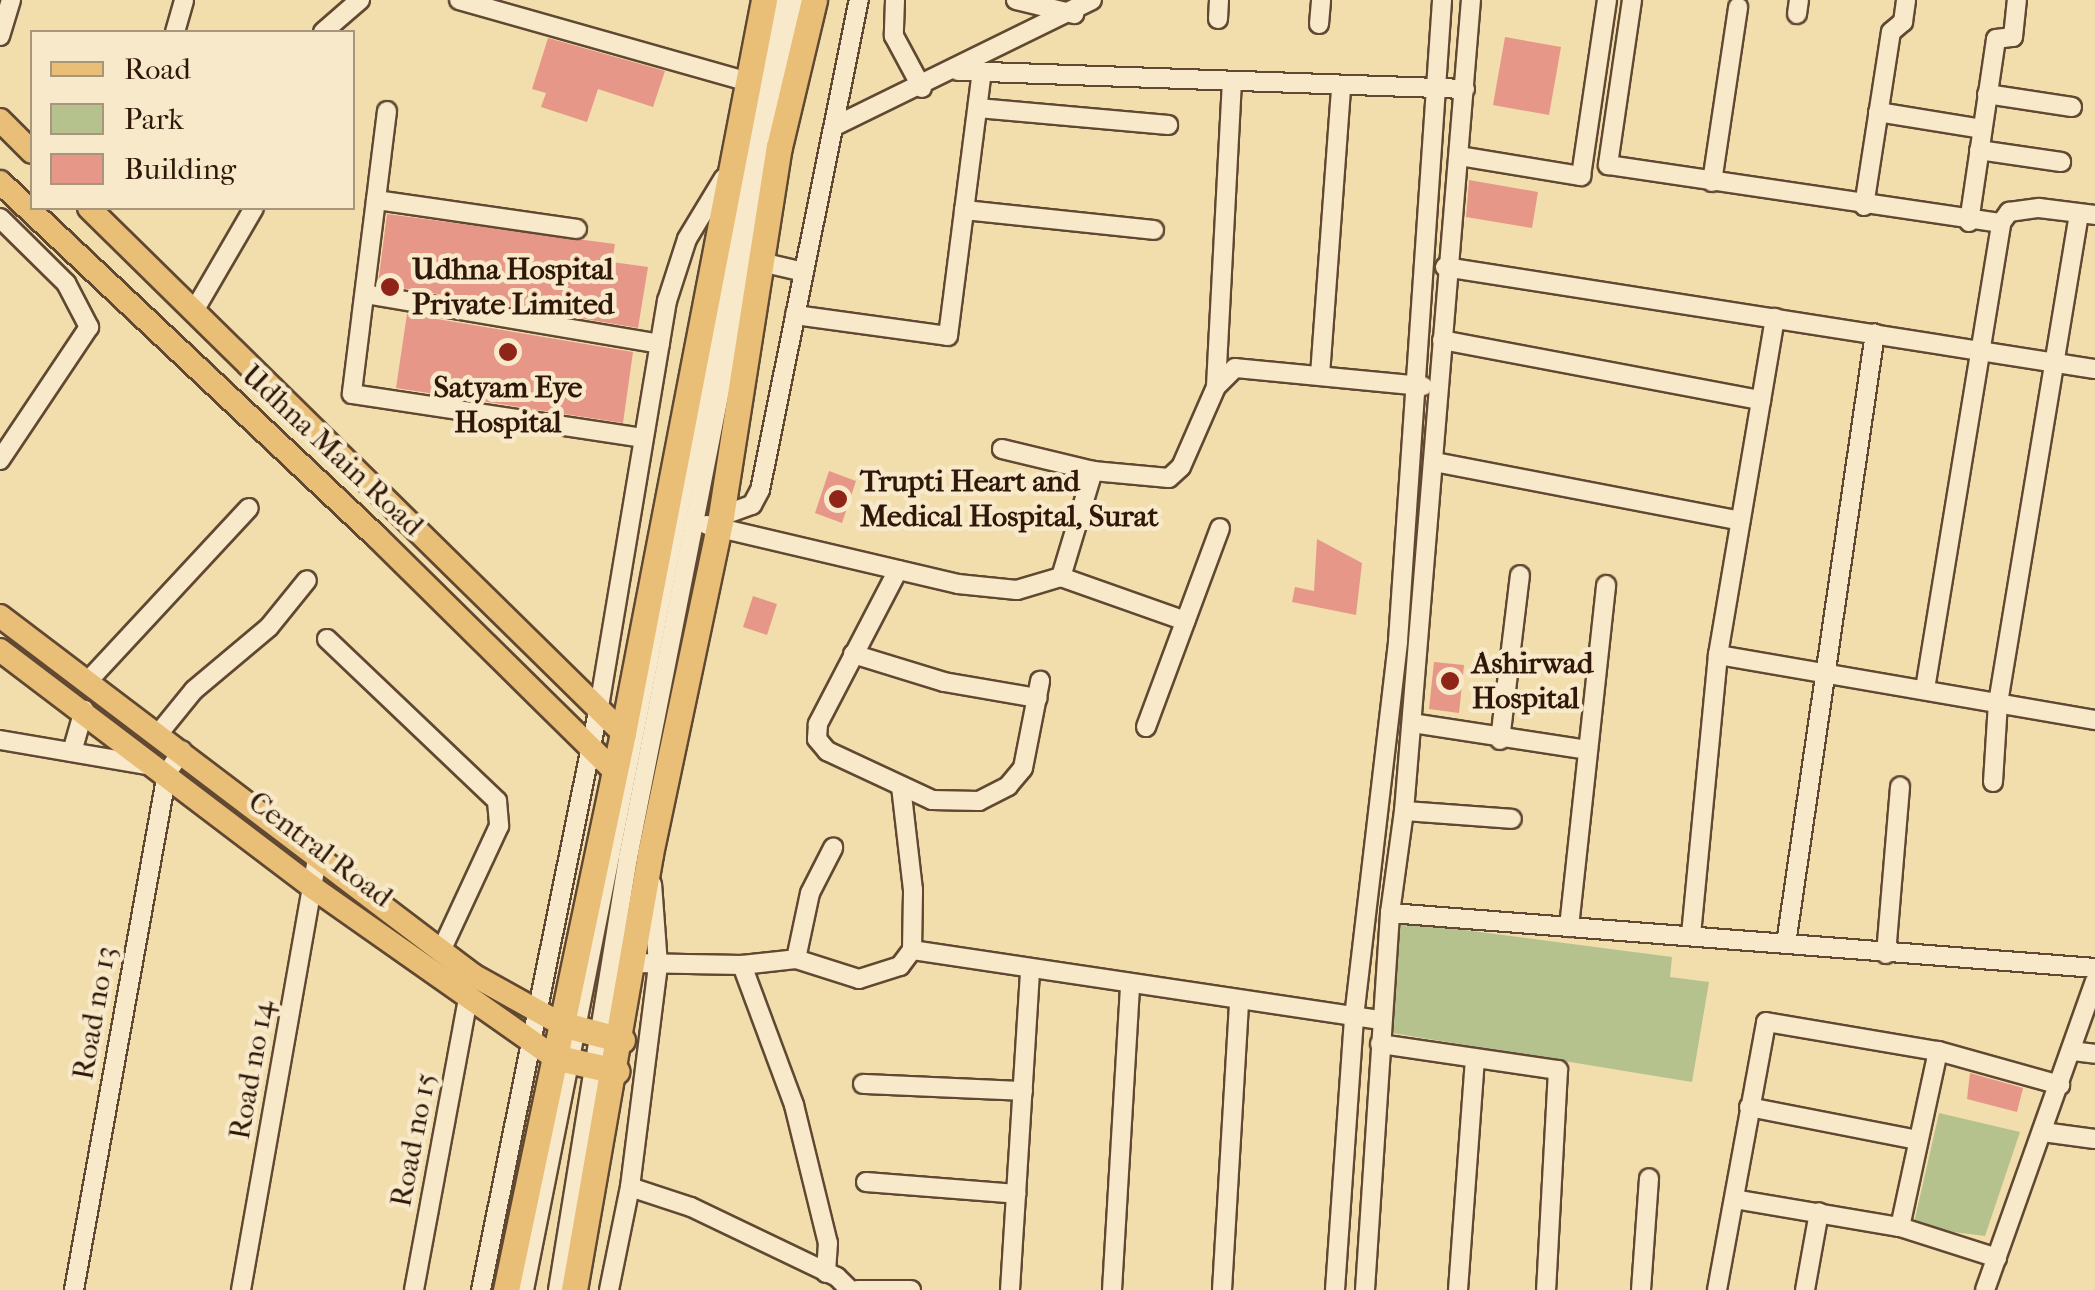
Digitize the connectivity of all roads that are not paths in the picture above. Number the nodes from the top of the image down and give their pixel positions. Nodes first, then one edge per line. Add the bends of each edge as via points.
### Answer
1 (11, 0) edge
2 (184, 0) edge
3 (360, 0) edge
4 (459, 0) edge
5 (764, 0) edge
6 (780, 0) edge
7 (798, 0) edge
8 (814, 0) edge
9 (860, 0) edge
10 (896, 0) edge
11 (1016, 0) edge
12 (1092, 0) edge
13 (1321, 0) edge
14 (1442, 0) edge
15 (1471, 0) edge
16 (1607, 0) edge
17 (1632, 0) edge
18 (1906, 0) edge
19 (2018, 0) edge
20 (1738, 8) dead end
21 (1074, 14) junction
22 (1319, 24) dead end
23 (176, 30) edge
24 (325, 30) edge
25 (0, 36) edge
26 (958, 71) junction
27 (982, 72) junction
28 (748, 82) junction
29 (1232, 83) junction
30 (922, 88) junction
31 (1342, 88) junction
32 (1435, 88) junction
33 (1465, 89) junction
34 (1988, 94) junction
35 (2072, 106) dead end
36 (978, 108) junction
37 (387, 112) dead end
38 (1878, 112) junction
39 (0, 120) edge
40 (1168, 125) dead end
41 (835, 126) junction
42 (1982, 129) junction
43 (30, 150) edge
44 (1979, 150) junction
45 (1460, 156) junction
46 (2061, 162) dead end
47 (730, 168) junction
48 (0, 182) edge
49 (1712, 182) junction
50 (376, 200) junction
51 (1864, 206) junction
52 (91, 210) edge
53 (253, 210) edge
54 (964, 210) junction
55 (2087, 214) edge
56 (0, 218) edge
57 (1968, 222) junction
58 (2001, 223) junction
59 (577, 230) dead end
60 (1154, 230) dead end
61 (760, 262) junction
62 (1445, 267) junction
63 (804, 272) junction
64 (365, 294) junction
65 (194, 311) junction
66 (795, 316) junction
67 (1775, 318) junction
68 (1875, 333) junction
69 (1442, 340) junction
70 (660, 344) junction
71 (1985, 348) junction
72 (2052, 363) junction
73 (2095, 369) edge
74 (1320, 375) junction
75 (1412, 384) junction
76 (1216, 387) junction
77 (1438, 388) junction
78 (1761, 400) junction
79 (642, 438) junction
80 (1002, 449) dead end
81 (0, 460) edge
82 (1436, 462) junction
83 (1093, 471) junction
84 (249, 508) dead end
85 (672, 515) junction
86 (1740, 521) junction
87 (712, 522) junction
88 (1220, 528) dead end
89 (898, 570) junction
90 (1520, 575) dead end
91 (1061, 577) junction
92 (306, 580) dead end
93 (1606, 585) dead end
94 (0, 616) edge
95 (1185, 621) junction
96 (327, 639) dead end
97 (0, 650) edge
98 (854, 654) junction
99 (1718, 655) junction
100 (1822, 670) junction
101 (88, 681) junction
102 (1925, 690) junction
103 (1998, 703) junction
104 (600, 707) junction
105 (84, 710) junction
106 (2095, 720) edge
107 (1412, 724) junction
108 (1146, 727) dead end
109 (624, 733) junction
110 (159, 734) junction
111 (0, 740) edge
112 (1500, 740) junction
113 (591, 747) junction
114 (1588, 750) junction
115 (182, 751) junction
116 (72, 752) junction
117 (163, 770) junction
118 (615, 772) junction
119 (1992, 782) dead end
120 (901, 786) junction
121 (1900, 787) dead end
122 (1404, 811) junction
123 (1512, 819) dead end
124 (833, 848) dead end
125 (316, 859) junction
126 (312, 887) junction
127 (1390, 912) junction
128 (1570, 927) junction
129 (1690, 935) junction
130 (1786, 944) junction
131 (912, 950) junction
132 (441, 951) junction
133 (1886, 954) junction
134 (796, 959) junction
135 (645, 964) junction
136 (742, 966) junction
137 (2095, 968) edge
138 (1030, 971) junction
139 (2095, 981) edge
140 (1130, 986) junction
141 (468, 999) junction
142 (1239, 1002) junction
143 (536, 1015) junction
144 (1354, 1017) junction
145 (1382, 1020) junction
146 (591, 1032) junction
147 (1380, 1044) junction
148 (1938, 1051) junction
149 (2072, 1051) junction
150 (2095, 1054) edge
151 (574, 1061) junction
152 (1475, 1061) junction
153 (863, 1084) dead end
154 (2060, 1085) junction
155 (1022, 1091) junction
156 (1750, 1107) junction
157 (2043, 1132) junction
158 (2095, 1139) edge
159 (1917, 1140) junction
160 (1649, 1178) dead end
161 (866, 1182) dead end
162 (630, 1187) junction
163 (1016, 1194) junction
164 (1734, 1198) junction
165 (1819, 1212) junction
166 (1900, 1227) junction
167 (1997, 1258) junction
168 (826, 1273) junction
169 (74, 1290) edge
170 (241, 1290) edge
171 (414, 1290) edge
172 (482, 1290) edge
173 (506, 1290) edge
174 (524, 1290) edge
175 (558, 1290) edge
176 (574, 1290) edge
177 (609, 1290) edge
178 (853, 1290) edge
179 (911, 1290) edge
180 (1010, 1290) edge
181 (1112, 1290) edge
182 (1222, 1290) edge
183 (1335, 1290) edge
184 (1365, 1290) edge
185 (1458, 1290) edge
186 (1546, 1290) edge
187 (1641, 1290) edge
188 (1717, 1290) edge
189 (1805, 1290) edge
190 (1986, 1290) edge

1 - 25 street
2 - 23 street
3 - 24 street
4 - 28 street
5 - 28 highway
6 - 85 street
7 - 87 street
8 - 61 highway
9 - 41 street
10 - 30 street via 894,36
11 - 21 street
12 - 21 street
13 - 22 street
14 - 32 street
15 - 33 street
16 - 45 street via 1581,176
17 - 49 street via 1608,166
18 - 38 street via 1903,22 1891,32
19 - 34 street via 2013,37 1996,40
20 - 49 street
21 - 26 street
26 - 27 street
26 - 30 street
27 - 29 street
27 - 36 street
28 - 47 highway
29 - 31 street
29 - 76 street
30 - 41 street
31 - 32 street
31 - 74 street
32 - 33 street
32 - 75 street
33 - 45 street
34 - 35 street
34 - 42 street
36 - 40 street
36 - 54 street
37 - 50 street
38 - 42 street
38 - 51 street
39 - 43 main road
41 - 63 street
42 - 44 street
44 - 46 street
44 - 57 street
45 - 62 street
47 - 70 street via 678,259
47 - 85 highway
48 - 113 main road, Udhna Main Road
49 - 51 street
50 - 59 street
50 - 64 street
51 - 57 street
52 - 65 main road, Udhna Main Road
53 - 65 street
54 - 60 street
54 - 66 street via 948,336
55 - 58 street via 2039,208 2009,212
55 - 72 street
56 - 81 street via 66,284 89,327
57 - 58 street
58 - 71 street
61 - 63 street
61 - 87 highway
62 - 67 street
62 - 69 street
63 - 66 street
64 - 70 street
64 - 79 street via 350,388 357,398
65 - 104 main road, Udhna Main Road
66 - 87 street via 760,490 752,505
67 - 68 street
67 - 78 street
68 - 71 street
68 - 100 street
69 - 77 street
69 - 78 street
70 - 79 street
71 - 72 street
71 - 102 street
72 - 73 street
72 - 103 street
74 - 75 street
74 - 76 street via 1235,368
75 - 77 street
75 - 144 street via 1398,640
76 - 83 street via 1176,475
77 - 82 street
78 - 86 street
79 - 104 street
80 - 83 street
82 - 86 street
82 - 107 street
83 - 91 street
84 - 101 street
85 - 87 street
85 - 109 highway
85 - 146 street
86 - 99 street
87 - 89 street
87 - 135 highway via 650,854
87 - 146 street
88 - 95 street
89 - 91 street via 1017,590
89 - 98 street
90 - 112 street
91 - 95 street
92 - 110 street via 269,627 194,690
93 - 114 street
94 - 101 main road, Central Road
95 - 108 street
96 - 132 street via 497,802 498,826
97 - 105 main road, Central Road
98 - 120 street via 817,739
98 - 120 street via 944,682 1039,690 1034,740 1008,786 979,801 932,800
99 - 100 street
99 - 129 street
100 - 102 street
100 - 130 street
101 - 110 main road, Central Road
102 - 103 street
103 - 106 street
103 - 119 street
104 - 109 main road, Udhna Main Road
104 - 113 street
105 - 116 street
105 - 117 main road, Central Road
107 - 112 street
107 - 122 street
109 - 118 highway
110 - 115 main road, Central Road
111 - 116 street
112 - 114 street
113 - 118 main road, Udhna Main Road
113 - 143 street
114 - 128 street
115 - 117 street, Road no 13
115 - 125 main road, Central Road
116 - 117 street
117 - 126 main road, Central Road
117 - 169 street, Road no 13
118 - 146 highway
120 - 131 street
121 - 133 street
122 - 123 street
122 - 127 street
124 - 134 street via 810,894
125 - 126 street, Road no 14
125 - 132 main road, Central Road
126 - 141 main road, Central Road
126 - 170 street, Road no 14
127 - 128 street
127 - 145 street
128 - 129 street
129 - 130 street
130 - 133 street
131 - 134 street via 900,966 859,978
131 - 138 street
132 - 143 main road, Central Road
133 - 137 street
134 - 136 street
135 - 136 street
135 - 146 highway
135 - 162 street
136 - 168 street via 794,1105 828,1243
138 - 140 street
138 - 155 street
139 - 149 street
140 - 142 street
140 - 181 street
141 - 151 main road, Central Road
141 - 171 street, Road no 15
142 - 144 street
142 - 182 street
143 - 146 main road, Central Road
143 - 151 street
144 - 145 street
144 - 183 street
145 - 147 street
146 - 151 highway
146 - 151 highway
147 - 152 street
147 - 184 street
148 - 154 street
148 - 156 street via 1766,1022
148 - 159 street
149 - 150 street
149 - 154 street
151 - 172 street
151 - 173 highway
151 - 174 street
151 - 175 street
151 - 176 highway
152 - 185 street
152 - 186 street via 1558,1070
153 - 155 street
154 - 157 street
155 - 163 street
156 - 159 street
156 - 164 street
157 - 158 street
157 - 167 street
159 - 166 street
160 - 187 street
161 - 163 street
162 - 168 street via 691,1207
162 - 177 street
163 - 180 street
164 - 165 street
164 - 188 street
165 - 166 street
165 - 189 street
166 - 167 street
167 - 190 street
168 - 178 street
178 - 179 street

